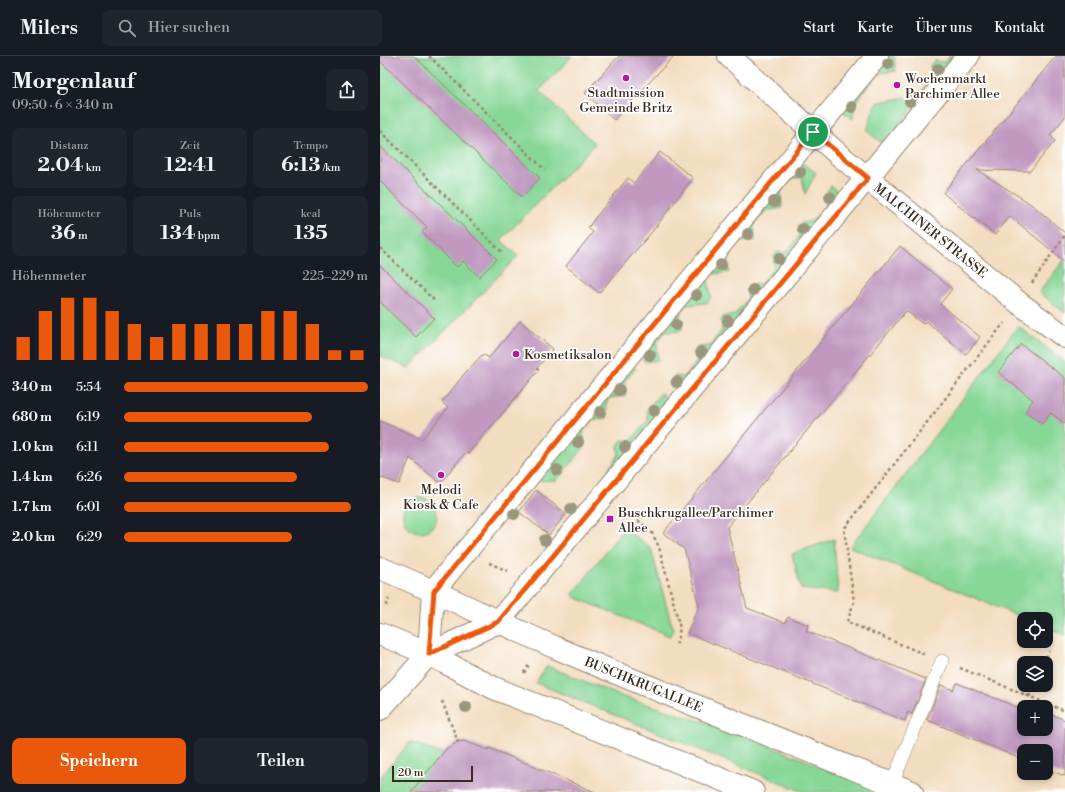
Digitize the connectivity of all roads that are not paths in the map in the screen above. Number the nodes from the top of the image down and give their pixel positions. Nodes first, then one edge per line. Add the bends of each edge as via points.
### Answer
1 (729, 56) edge
2 (877, 56) edge
3 (968, 56) edge
4 (813, 132) junction
5 (868, 178) junction
6 (1065, 337) edge
7 (380, 568) edge
8 (434, 591) junction
9 (498, 622) junction
10 (380, 634) edge
11 (429, 654) junction
12 (942, 661) road end
13 (380, 709) edge
14 (902, 788) edge
15 (753, 792) edge

1 - 4 street, MALCHINER STRASSE
2 - 4 street
3 - 5 street
4 - 5 street, MALCHINER STRASSE
4 - 8 street
5 - 6 street, MALCHINER STRASSE via 1019,303
5 - 9 street
7 - 8 street, BUSCHKRUGALLEE
8 - 9 street, BUSCHKRUGALLEE
8 - 11 street
9 - 11 street
9 - 14 street, BUSCHKRUGALLEE
10 - 11 street
11 - 13 street
11 - 15 street via 494,688
12 - 14 lane

